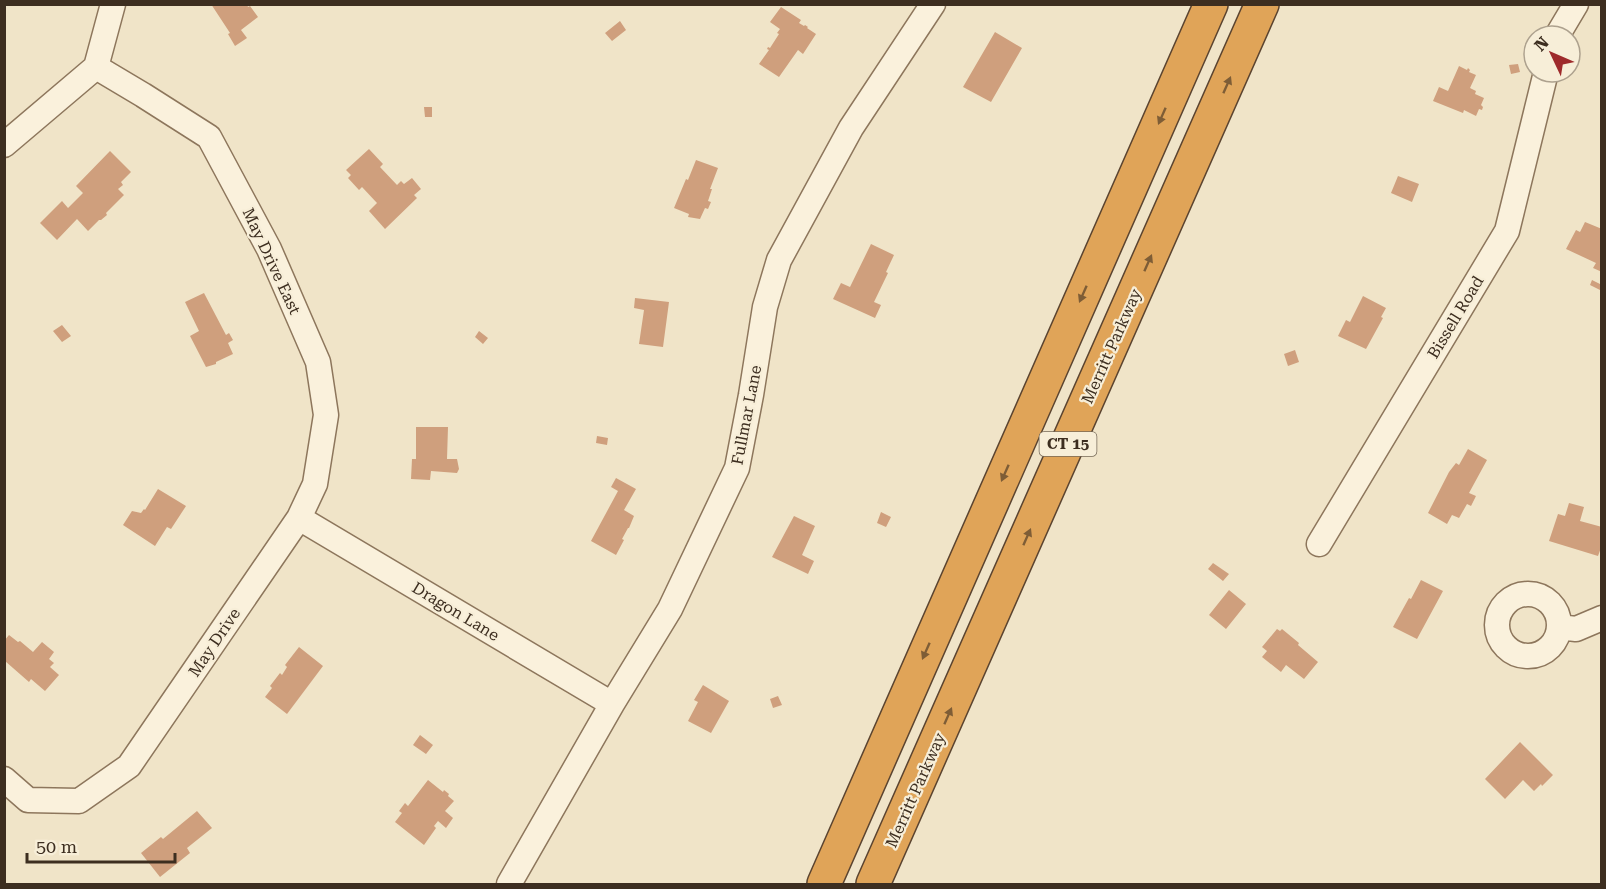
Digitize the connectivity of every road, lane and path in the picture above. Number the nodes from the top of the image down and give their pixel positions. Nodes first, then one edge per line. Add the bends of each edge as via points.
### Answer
1 (113, 4) edge
2 (933, 4) edge
3 (1211, 4) edge
4 (1262, 4) edge
5 (1576, 4) edge
6 (1564, 24) edge
7 (96, 67) junction
8 (1543, 84) edge
9 (4, 145) edge
10 (299, 518) junction
11 (1319, 544) dead end
12 (1602, 618) edge
13 (1559, 627) dead end
14 (612, 704) junction
15 (4, 779) edge
16 (509, 885) edge
17 (824, 885) edge
18 (873, 885) edge

1 - 7 street
2 - 14 street, Fullmar Lane via 851,128 778,260 765,306 737,468 670,609
3 -> 17 highway, CT 15
18 -> 4 highway, Merritt Parkway / CT 15
5 - 6 street
7 - 9 street
7 - 10 street, May Drive East via 208,137 269,249 318,362 326,415 315,484
8 - 11 street, Bissell Road via 1507,231
10 - 14 street, Dragon Lane
10 - 15 street, May Drive via 129,766 79,801 28,800
12 - 13 street via 1576,629
14 - 16 street, Fullmar Lane

